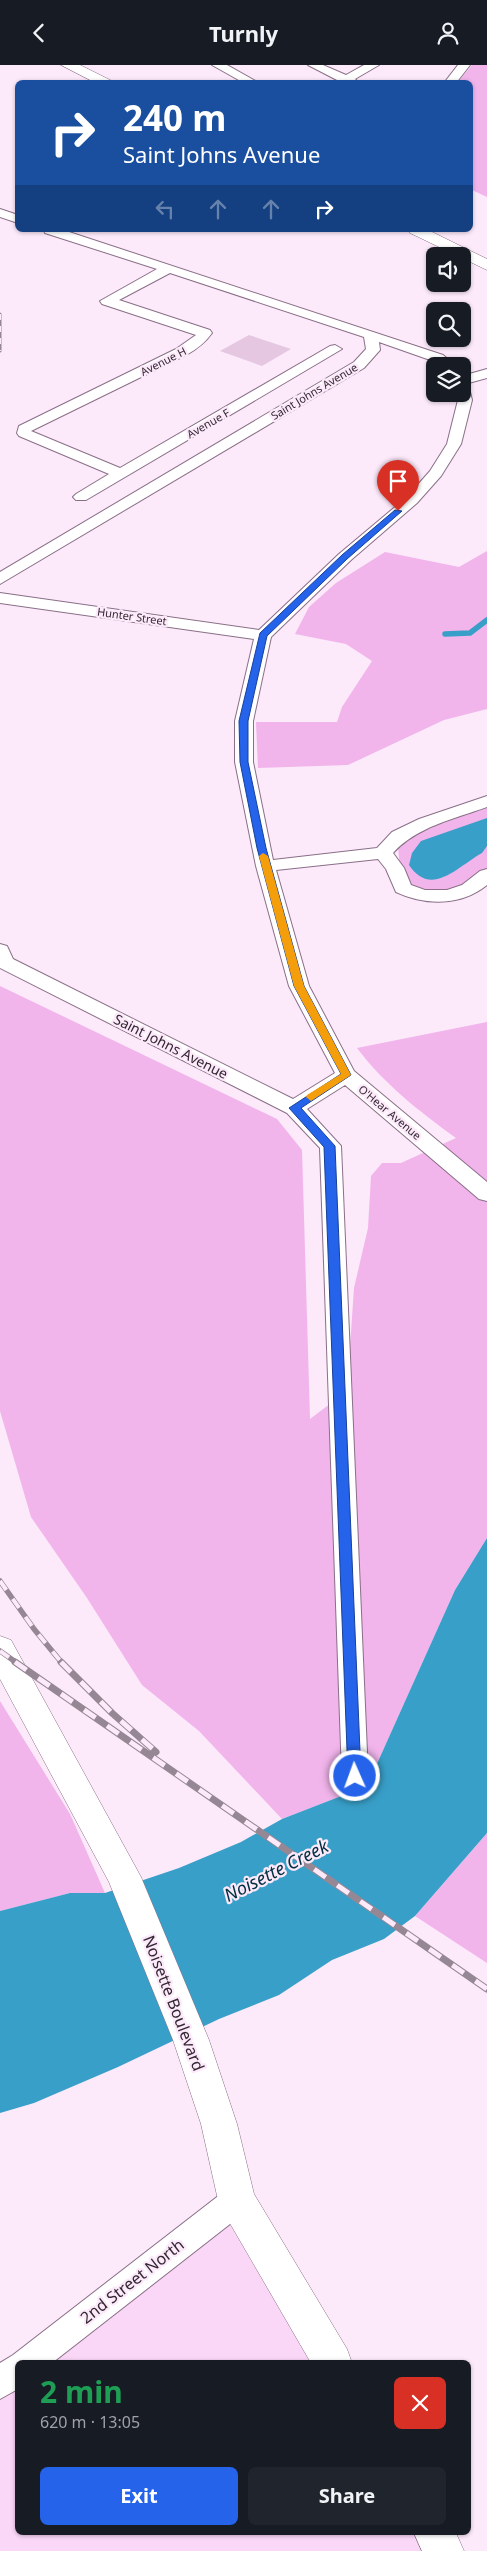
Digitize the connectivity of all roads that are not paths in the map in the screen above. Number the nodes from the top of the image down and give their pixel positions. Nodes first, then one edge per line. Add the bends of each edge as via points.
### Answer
1 (68, 65) edge
2 (218, 65) edge
3 (314, 65) edge
4 (373, 65) edge
5 (464, 65) edge
6 (102, 80) edge
7 (248, 80) edge
8 (344, 80) edge
9 (348, 80) edge
10 (452, 80) edge
11 (0, 213) edge
12 (15, 218) edge
13 (56, 232) edge
14 (420, 232) edge
15 (487, 265) edge
16 (168, 269) junction
17 (371, 335) junction
18 (335, 349) dead end
19 (435, 357) edge
20 (487, 373) edge
21 (471, 378) edge
22 (464, 402) edge
23 (121, 474) junction
24 (81, 497) dead end
25 (0, 579) edge
26 (0, 598) edge
27 (263, 635) junction
28 (487, 801) edge
29 (383, 853) junction
30 (265, 866) junction
31 (487, 875) edge
32 (0, 950) edge
33 (346, 1075) junction
34 (294, 1108) junction
35 (487, 1194) edge
36 (0, 1649) edge
37 (355, 1776) dead end
38 (237, 2200) junction
39 (30, 2360) edge
40 (331, 2360) edge
41 (15, 2371) edge
42 (0, 2383) edge
43 (435, 2535) edge
44 (444, 2551) edge

1 - 6 street
2 - 7 street
3 - 8 street
4 - 9 street
5 - 10 street
11 - 12 street
13 - 16 street
14 - 15 street
16 - 17 street
16 - 23 street, Avenue H via 107,301 205,333 181,352 24,429 24,433 34,438
17 - 19 street
17 - 25 street, Saint Johns Avenue via 373,350 359,365
18 - 23 street, Avenue F
20 - 21 street
22 - 27 street via 454,444 436,473 412,500 345,557
23 - 24 street, Avenue F
26 - 27 street, Hunter Street
27 - 30 street, O'Hear Avenue via 244,721 244,762
28 - 29 street via 398,836
29 - 30 street
29 - 31 street via 395,868 403,888 424,897 450,896 480,882
30 - 33 street, O'Hear Avenue via 299,986
32 - 34 street, Saint Johns Avenue via 4,963
33 - 34 street
33 - 35 street, O'Hear Avenue
34 - 37 street, Saint Johns Avenue via 330,1146
36 - 38 street, Noisette Boulevard via 124,1877 191,2040 219,2124
38 - 39 street, 2nd Street North
38 - 40 street, Noisette Boulevard
41 - 42 street
43 - 44 street

